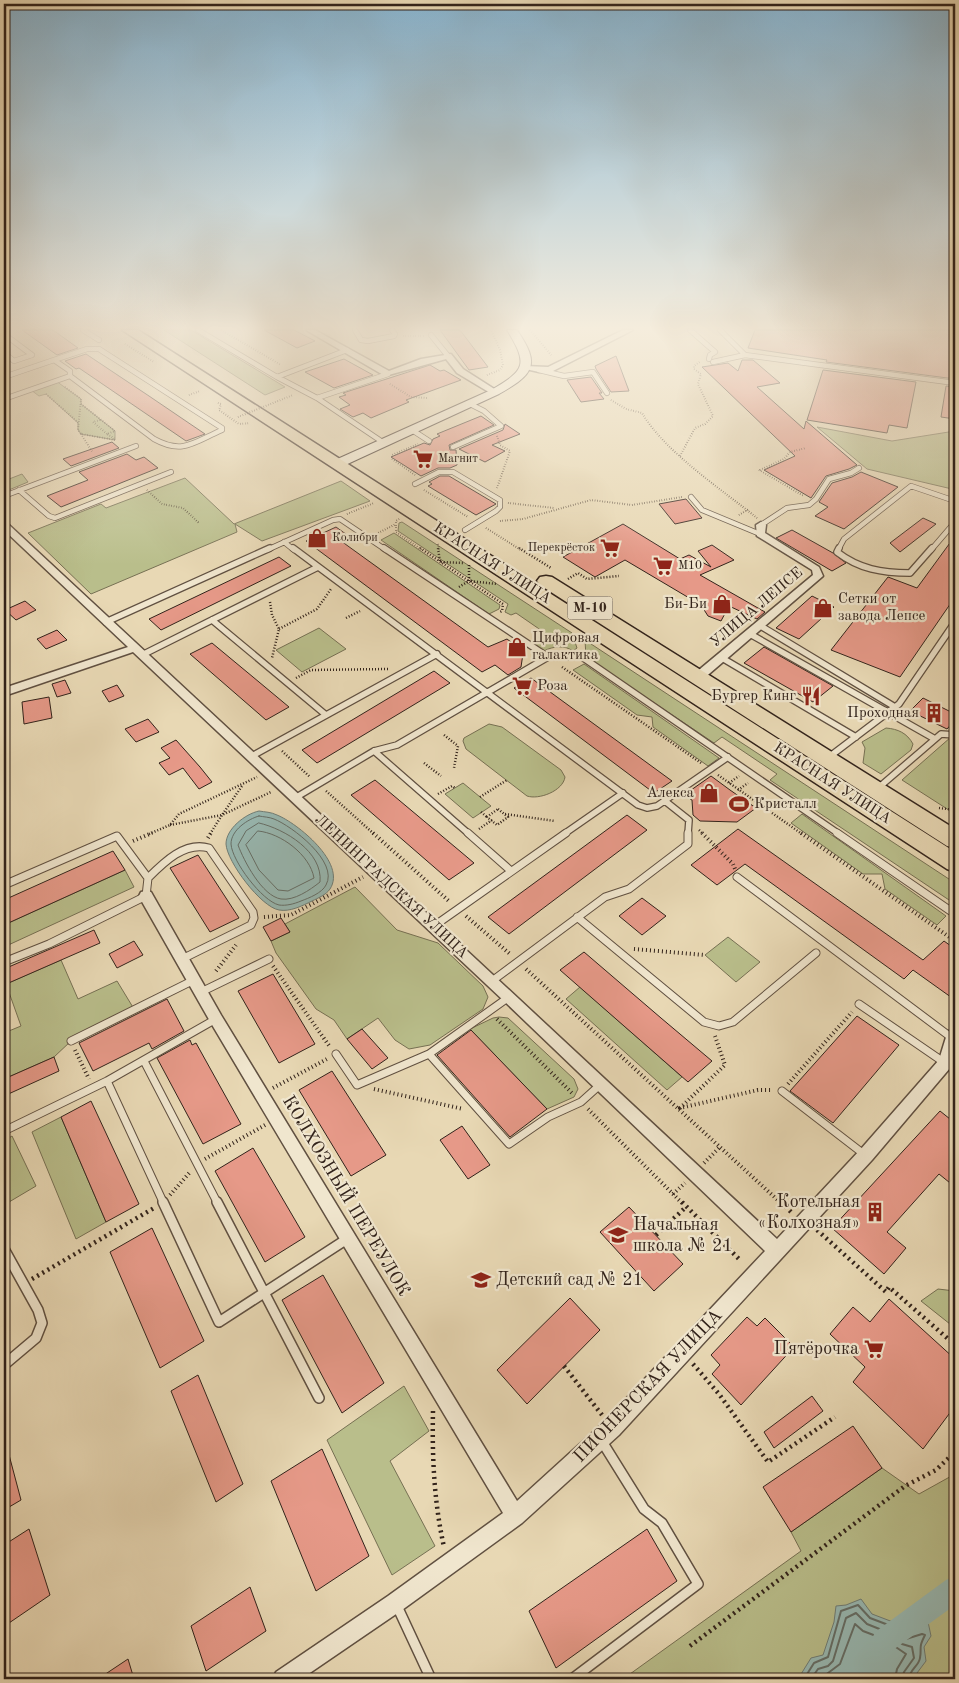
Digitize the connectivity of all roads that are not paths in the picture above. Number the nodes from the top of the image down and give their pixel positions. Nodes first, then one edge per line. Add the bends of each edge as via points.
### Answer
1 (113, 409) edge
2 (192, 409) edge
3 (259, 409) edge
4 (267, 409) edge
5 (332, 409) edge
6 (460, 409) edge
7 (479, 409) edge
8 (412, 430) junction
9 (428, 440) road end
10 (384, 444) junction
11 (136, 446) dead end
12 (453, 447) dead end
13 (345, 461) junction
14 (859, 468) dead end
15 (171, 472) dead end
16 (414, 484) road end
17 (19, 490) junction
18 (4, 496) edge
19 (690, 497) road end
20 (955, 501) edge
21 (955, 522) edge
22 (4, 525) edge
23 (472, 527) junction
24 (760, 530) junction
25 (284, 542) junction
26 (318, 567) junction
27 (212, 620) junction
28 (106, 622) junction
29 (955, 622) edge
30 (759, 625) junction
31 (750, 634) junction
32 (138, 652) junction
33 (436, 654) junction
34 (548, 658) junction
35 (722, 658) junction
36 (698, 677) junction
37 (4, 692) edge
38 (486, 692) junction
39 (895, 707) junction
40 (888, 712) junction
41 (326, 716) junction
42 (955, 735) edge
43 (856, 737) junction
44 (935, 739) junction
45 (374, 751) junction
46 (252, 756) junction
47 (728, 757) junction
48 (820, 765) junction
49 (876, 790) junction
50 (623, 793) junction
51 (295, 798) junction
52 (665, 801) junction
53 (955, 840) edge
54 (955, 863) edge
55 (511, 871) junction
56 (736, 877) road end
57 (148, 878) junction
58 (4, 885) edge
59 (146, 896) junction
60 (955, 914) edge
61 (577, 917) junction
62 (434, 926) junction
63 (816, 953) dead end
64 (182, 959) junction
65 (268, 960) road end
66 (4, 962) edge
67 (492, 981) junction
68 (197, 986) junction
69 (509, 997) junction
70 (859, 1004) road end
71 (216, 1019) junction
72 (954, 1036) edge
73 (71, 1041) road end
74 (336, 1054) road end
75 (429, 1054) junction
76 (144, 1060) junction
77 (945, 1063) junction
78 (107, 1082) junction
79 (601, 1084) junction
80 (782, 1091) road end
81 (4, 1130) edge
82 (866, 1155) junction
83 (348, 1239) junction
84 (4, 1249) edge
85 (776, 1250) junction
86 (264, 1293) junction
87 (4, 1365) edge
88 (319, 1398) dead end
89 (606, 1434) junction
90 (515, 1516) junction
91 (395, 1603) junction
92 (283, 1679) edge
93 (431, 1679) edge
94 (572, 1679) edge

1 - 2 lane via 154,439 167,446 182,447 222,430
3 - 13 highway, КРАСНАЯ УЛИЦА / М-10
4 - 13 highway, КРАСНАЯ УЛИЦА / М-10
5 - 10 lane
6 - 8 main road
7 - 12 lane via 501,426
8 - 9 lane
8 - 10 main road
10 - 13 main road
11 - 17 lane
13 - 23 highway, КРАСНАЯ УЛИЦА / М-10
13 - 48 highway, КРАСНАЯ УЛИЦА / М-10
14 - 24 lane via 829,479 809,505 786,508
15 - 17 lane via 55,518
16 - 23 lane via 439,472 453,472 500,500 500,507
17 - 18 lane
19 - 24 lane via 702,510
20 - 21 lane via 911,486 844,539 837,552 866,570 910,574
22 - 28 street, ЛЕНИНГРАДСКАЯ УЛИЦА
23 - 36 highway, КРАСНАЯ УЛИЦА / М-10
24 - 30 street, УЛИЦА ЛЕПСЕ via 819,573
25 - 26 lane
25 - 28 lane
25 - 34 lane via 333,520 343,520
26 - 27 lane
26 - 33 lane
27 - 32 lane
27 - 41 lane
28 - 32 street, ЛЕНИНГРАДСКАЯ УЛИЦА
29 - 39 lane
30 - 31 street, УЛИЦА ЛЕПСЕ
30 - 39 lane
31 - 35 street, УЛИЦА ЛЕПСЕ
31 - 40 lane
32 - 37 street
32 - 46 street, ЛЕНИНГРАДСКАЯ УЛИЦА
33 - 38 lane
33 - 41 lane
34 - 38 lane
34 - 47 lane via 582,657
35 - 36 street, УЛИЦА ЛЕПСЕ
35 - 43 lane
36 - 48 highway, КРАСНАЯ УЛИЦА / М-10
38 - 45 lane via 397,745
38 - 50 lane
39 - 40 lane
40 - 43 lane
40 - 44 lane
41 - 46 lane
42 - 44 lane via 943,733
43 - 48 lane
44 - 49 lane
45 - 51 lane
45 - 55 lane
46 - 51 street, ЛЕНИНГРАДСКАЯ УЛИЦА
47 - 52 lane
47 - 60 lane
48 - 49 highway, КРАСНАЯ УЛИЦА / М-10
48 - 54 highway, КРАСНАЯ УЛИЦА / М-10
49 - 53 highway, КРАСНАЯ УЛИЦА / М-10
50 - 52 lane via 643,807 653,808
50 - 55 lane
51 - 62 street, ЛЕНИНГРАДСКАЯ УЛИЦА
52 - 61 lane via 689,820 688,844 629,889 605,898
55 - 62 lane
56 - 72 lane
57 - 58 lane via 117,836
57 - 59 lane
57 - 64 lane via 163,863 184,850 204,845 253,912 252,922
59 - 64 street, КОЛХОЗНЫЙ ПЕРЕУЛОК
59 - 66 lane via 49,944
61 - 63 lane via 711,1026 726,1026 733,1022
61 - 67 lane
62 - 67 street, ЛЕНИНГРАДСКАЯ УЛИЦА
64 - 68 street, КОЛХОЗНЫЙ ПЕРЕУЛОК
65 - 68 lane
67 - 69 street, ЛЕНИНГРАДСКАЯ УЛИЦА
68 - 71 street, КОЛХОЗНЫЙ ПЕРЕУЛОК
68 - 73 lane
69 - 75 lane
69 - 79 street, ЛЕНИНГРАДСКАЯ УЛИЦА
70 - 77 lane
71 - 76 lane
71 - 83 street, КОЛХОЗНЫЙ ПЕРЕУЛОК
72 - 77 street, ПИОНЕРСКАЯ УЛИЦА
74 - 75 lane via 357,1085
75 - 79 lane via 509,1144 548,1117 581,1102
76 - 78 lane
76 - 86 lane
77 - 82 street, ПИОНЕРСКАЯ УЛИЦА
78 - 81 lane
78 - 86 lane via 219,1322
79 - 85 street, ЛЕНИНГРАДСКАЯ УЛИЦА
80 - 82 lane
82 - 85 street, ПИОНЕРСКАЯ УЛИЦА
83 - 86 lane
83 - 90 street, КОЛХОЗНЫЙ ПЕРЕУЛОК
84 - 87 lane via 42,1323 36,1338
85 - 89 street, ПИОНЕРСКАЯ УЛИЦА
86 - 88 lane
89 - 90 street, ПИОНЕРСКАЯ УЛИЦА
89 - 94 lane via 644,1509 662,1523 698,1584
90 - 91 street, ПИОНЕРСКАЯ УЛИЦА
91 - 92 street, ПИОНЕРСКАЯ УЛИЦА
91 - 93 lane

